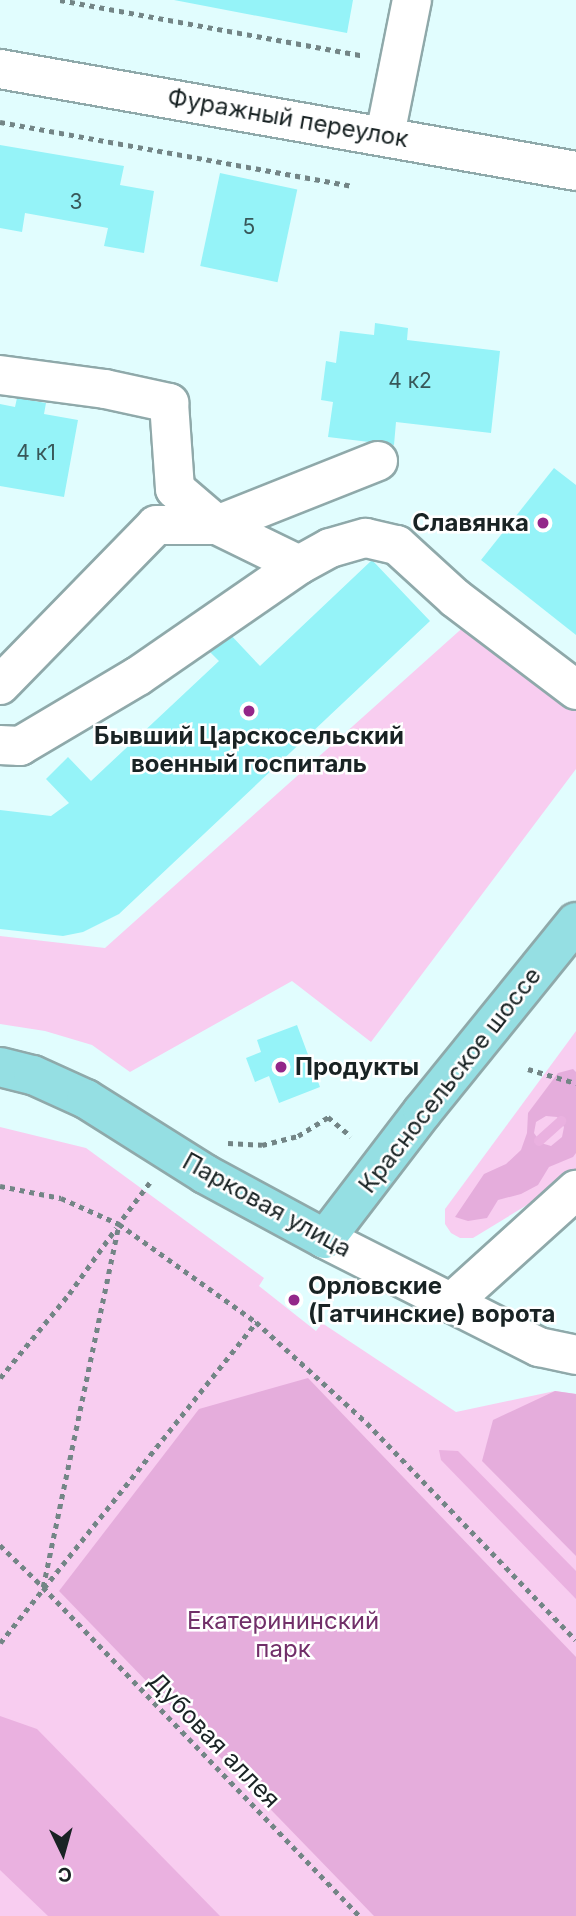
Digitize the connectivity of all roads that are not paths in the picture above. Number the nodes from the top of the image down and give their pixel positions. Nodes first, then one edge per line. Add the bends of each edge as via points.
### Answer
1 (412, 0) edge
2 (0, 69) edge
3 (384, 135) junction
4 (576, 171) edge
5 (0, 375) edge
6 (378, 461) dead end
7 (217, 526) junction
8 (299, 565) junction
9 (0, 685) edge
10 (576, 690) edge
11 (0, 745) edge
12 (576, 922) edge
13 (0, 1067) edge
14 (576, 1190) edge
15 (326, 1238) junction
16 (451, 1303) junction
17 (576, 1355) edge

1 - 3 street
2 - 3 street, Фуражный переулок
3 - 4 street, Фуражный переулок
5 - 7 street via 169,403 175,489
6 - 7 street
7 - 8 street
7 - 9 street via 156,525
8 - 10 street via 330,548 366,538 397,545 455,598
8 - 11 street via 138,676 20,746
12 - 15 main road, Красносельское шоссе
13 - 15 main road, Парковая улица via 33,1075 86,1099 205,1174
14 - 16 street
15 - 16 street, Парковая улица
16 - 17 street, Парковая улица via 539,1347

